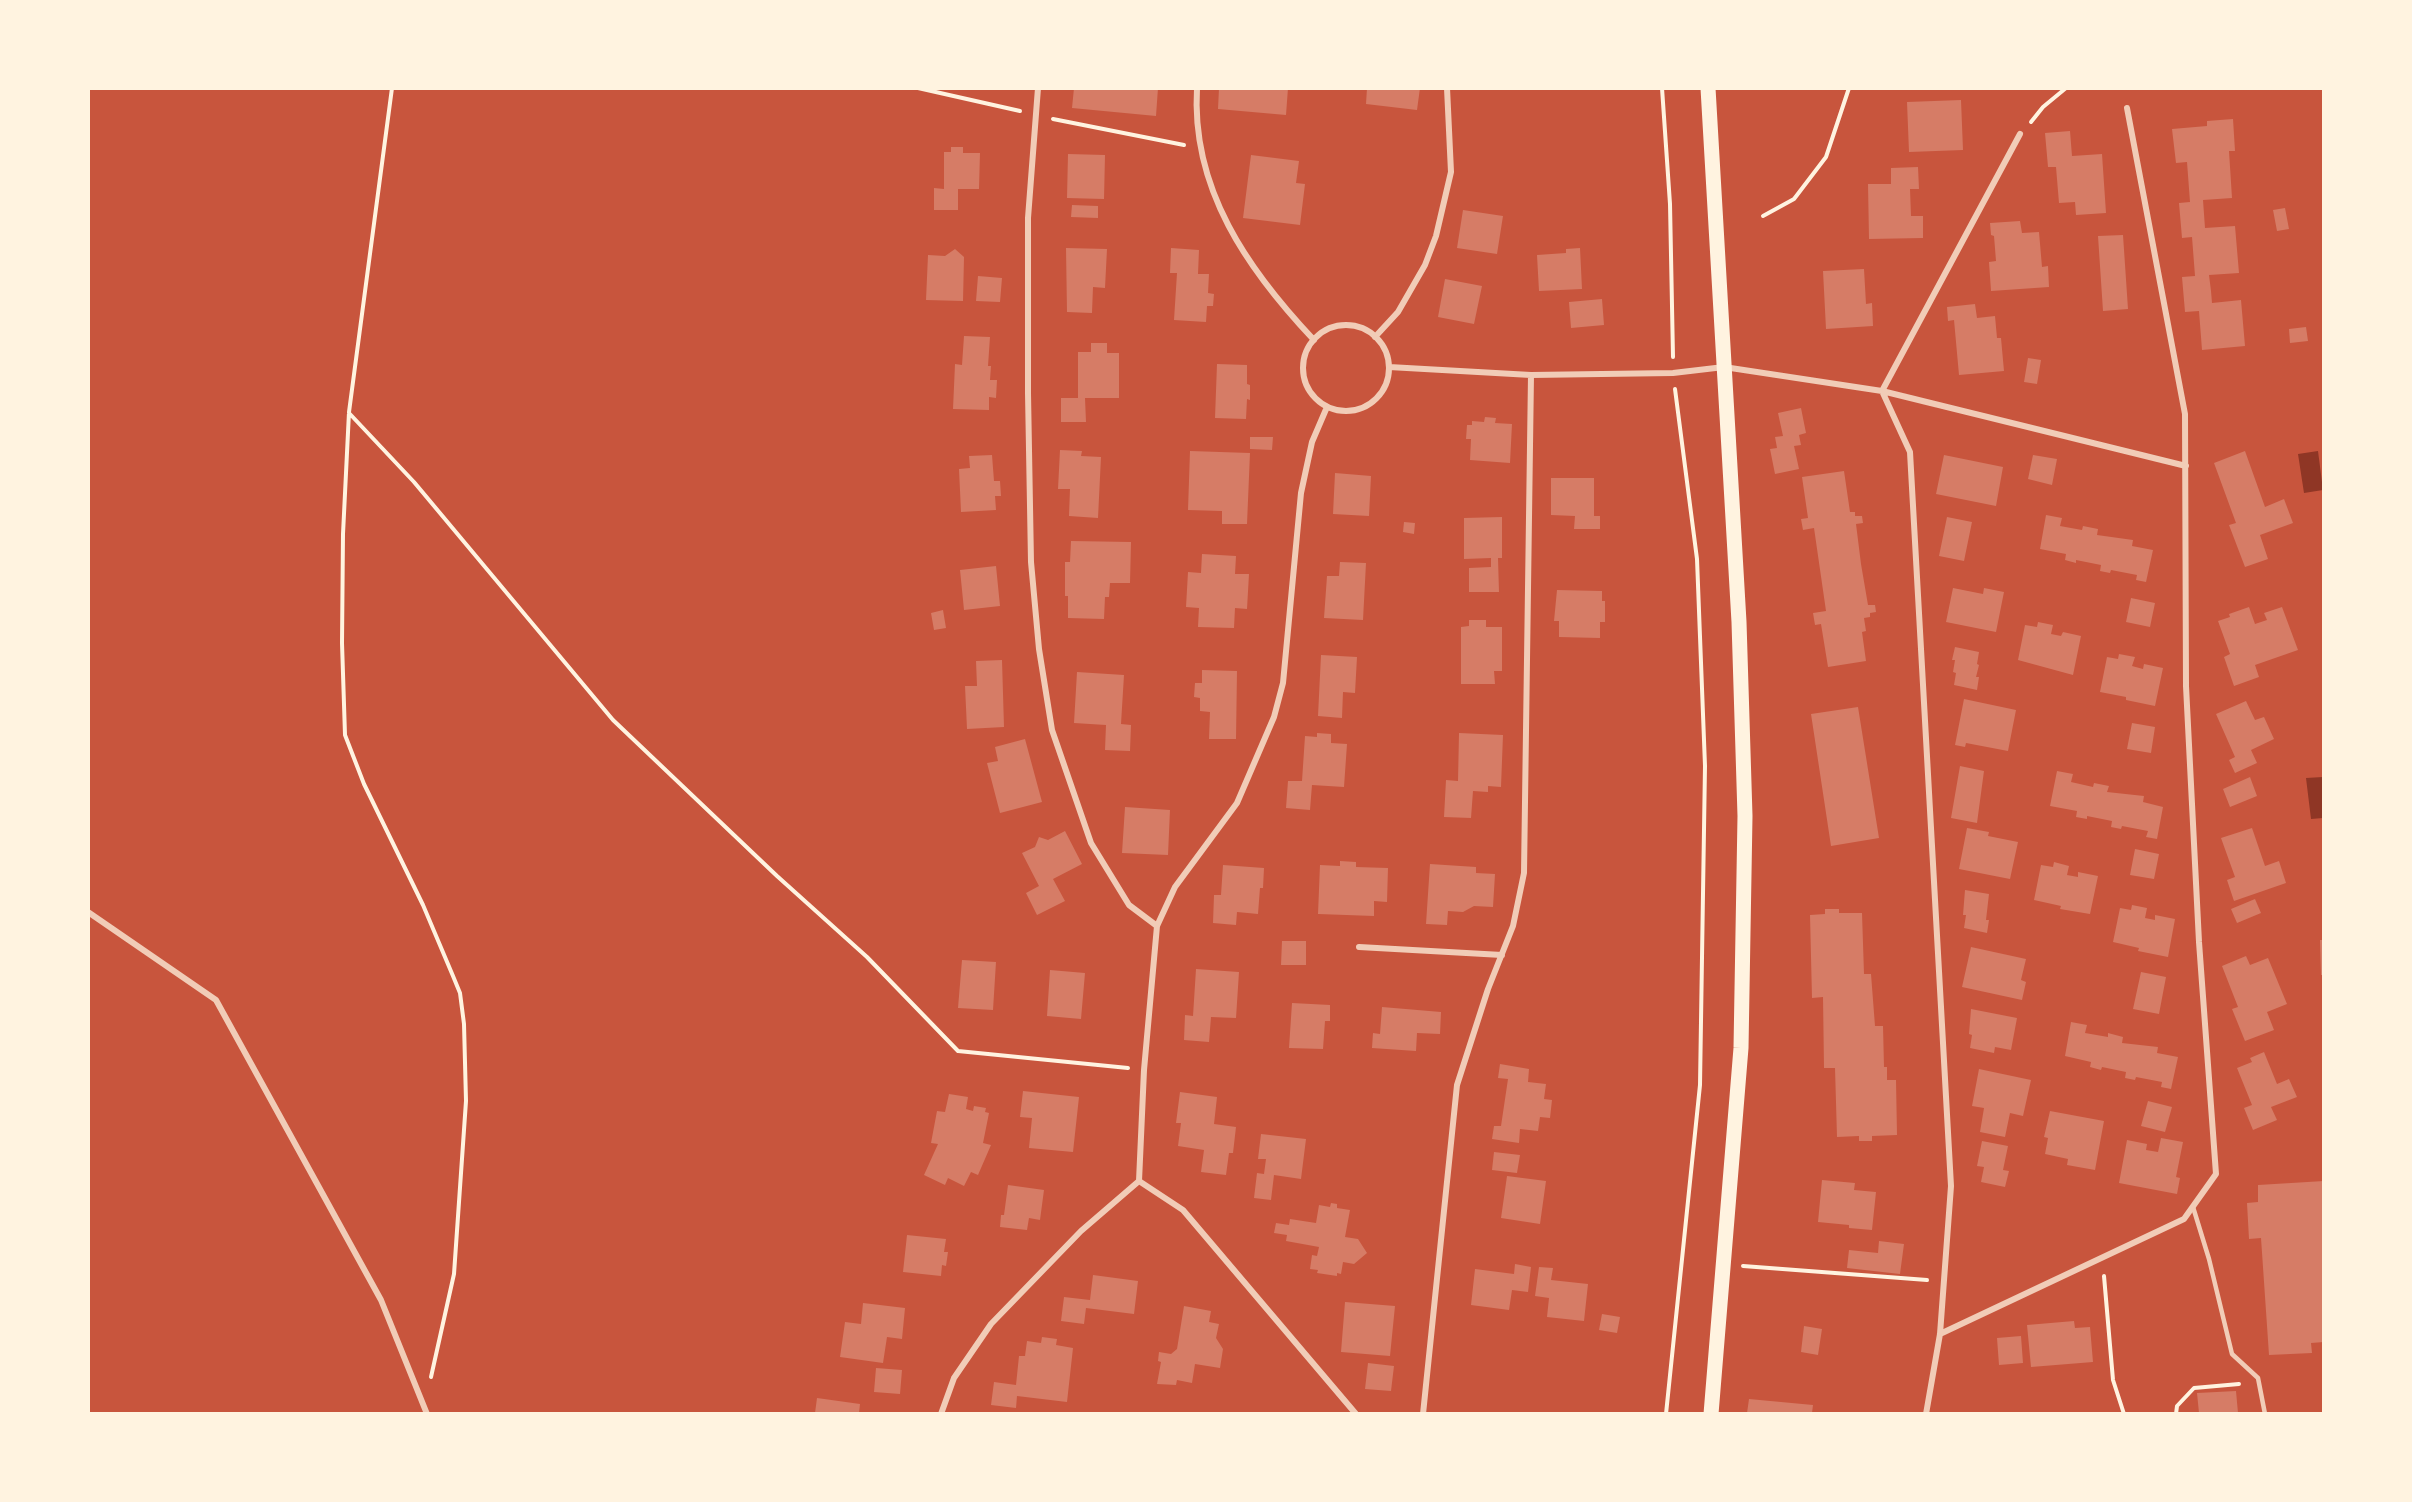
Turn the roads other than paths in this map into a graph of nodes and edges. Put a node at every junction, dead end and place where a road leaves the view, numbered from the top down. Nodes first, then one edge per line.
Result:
1 (1038, 88) edge
2 (1197, 88) edge
3 (1447, 88) edge
4 (1708, 88) edge
5 (2127, 108) dead end
6 (2020, 134) road end
7 (1375, 337) junction
8 (1314, 340) junction
9 (1389, 367) junction
10 (1724, 367) junction
11 (1531, 375) junction
12 (1882, 391) junction
13 (1327, 407) junction
14 (2186, 466) junction
15 (88, 912) edge
16 (1157, 926) junction
17 (1359, 947) dead end
18 (1502, 954) junction
19 (1139, 1181) junction
20 (2193, 1207) junction
21 (1940, 1334) junction
22 (426, 1411) edge
23 (941, 1413) edge
24 (1356, 1413) edge
25 (1423, 1413) edge
26 (1711, 1413) edge
27 (1926, 1413) edge
28 (2265, 1413) edge

1 - 16 street
2 - 8 street
3 - 7 street
4 - 10 main road
5 - 14 street
6 - 12 street
7 - 8 street
7 - 9 street
8 - 13 street
9 - 11 street
9 - 13 street
10 - 11 street
10 - 12 street
10 - 26 main road
11 - 18 street
12 - 14 street
12 - 21 street
13 - 16 street
14 - 20 street
15 - 22 street
16 - 19 street
17 - 18 street
18 - 25 street
19 - 23 street
19 - 24 street
20 - 21 street
20 - 28 lane
21 - 27 street

